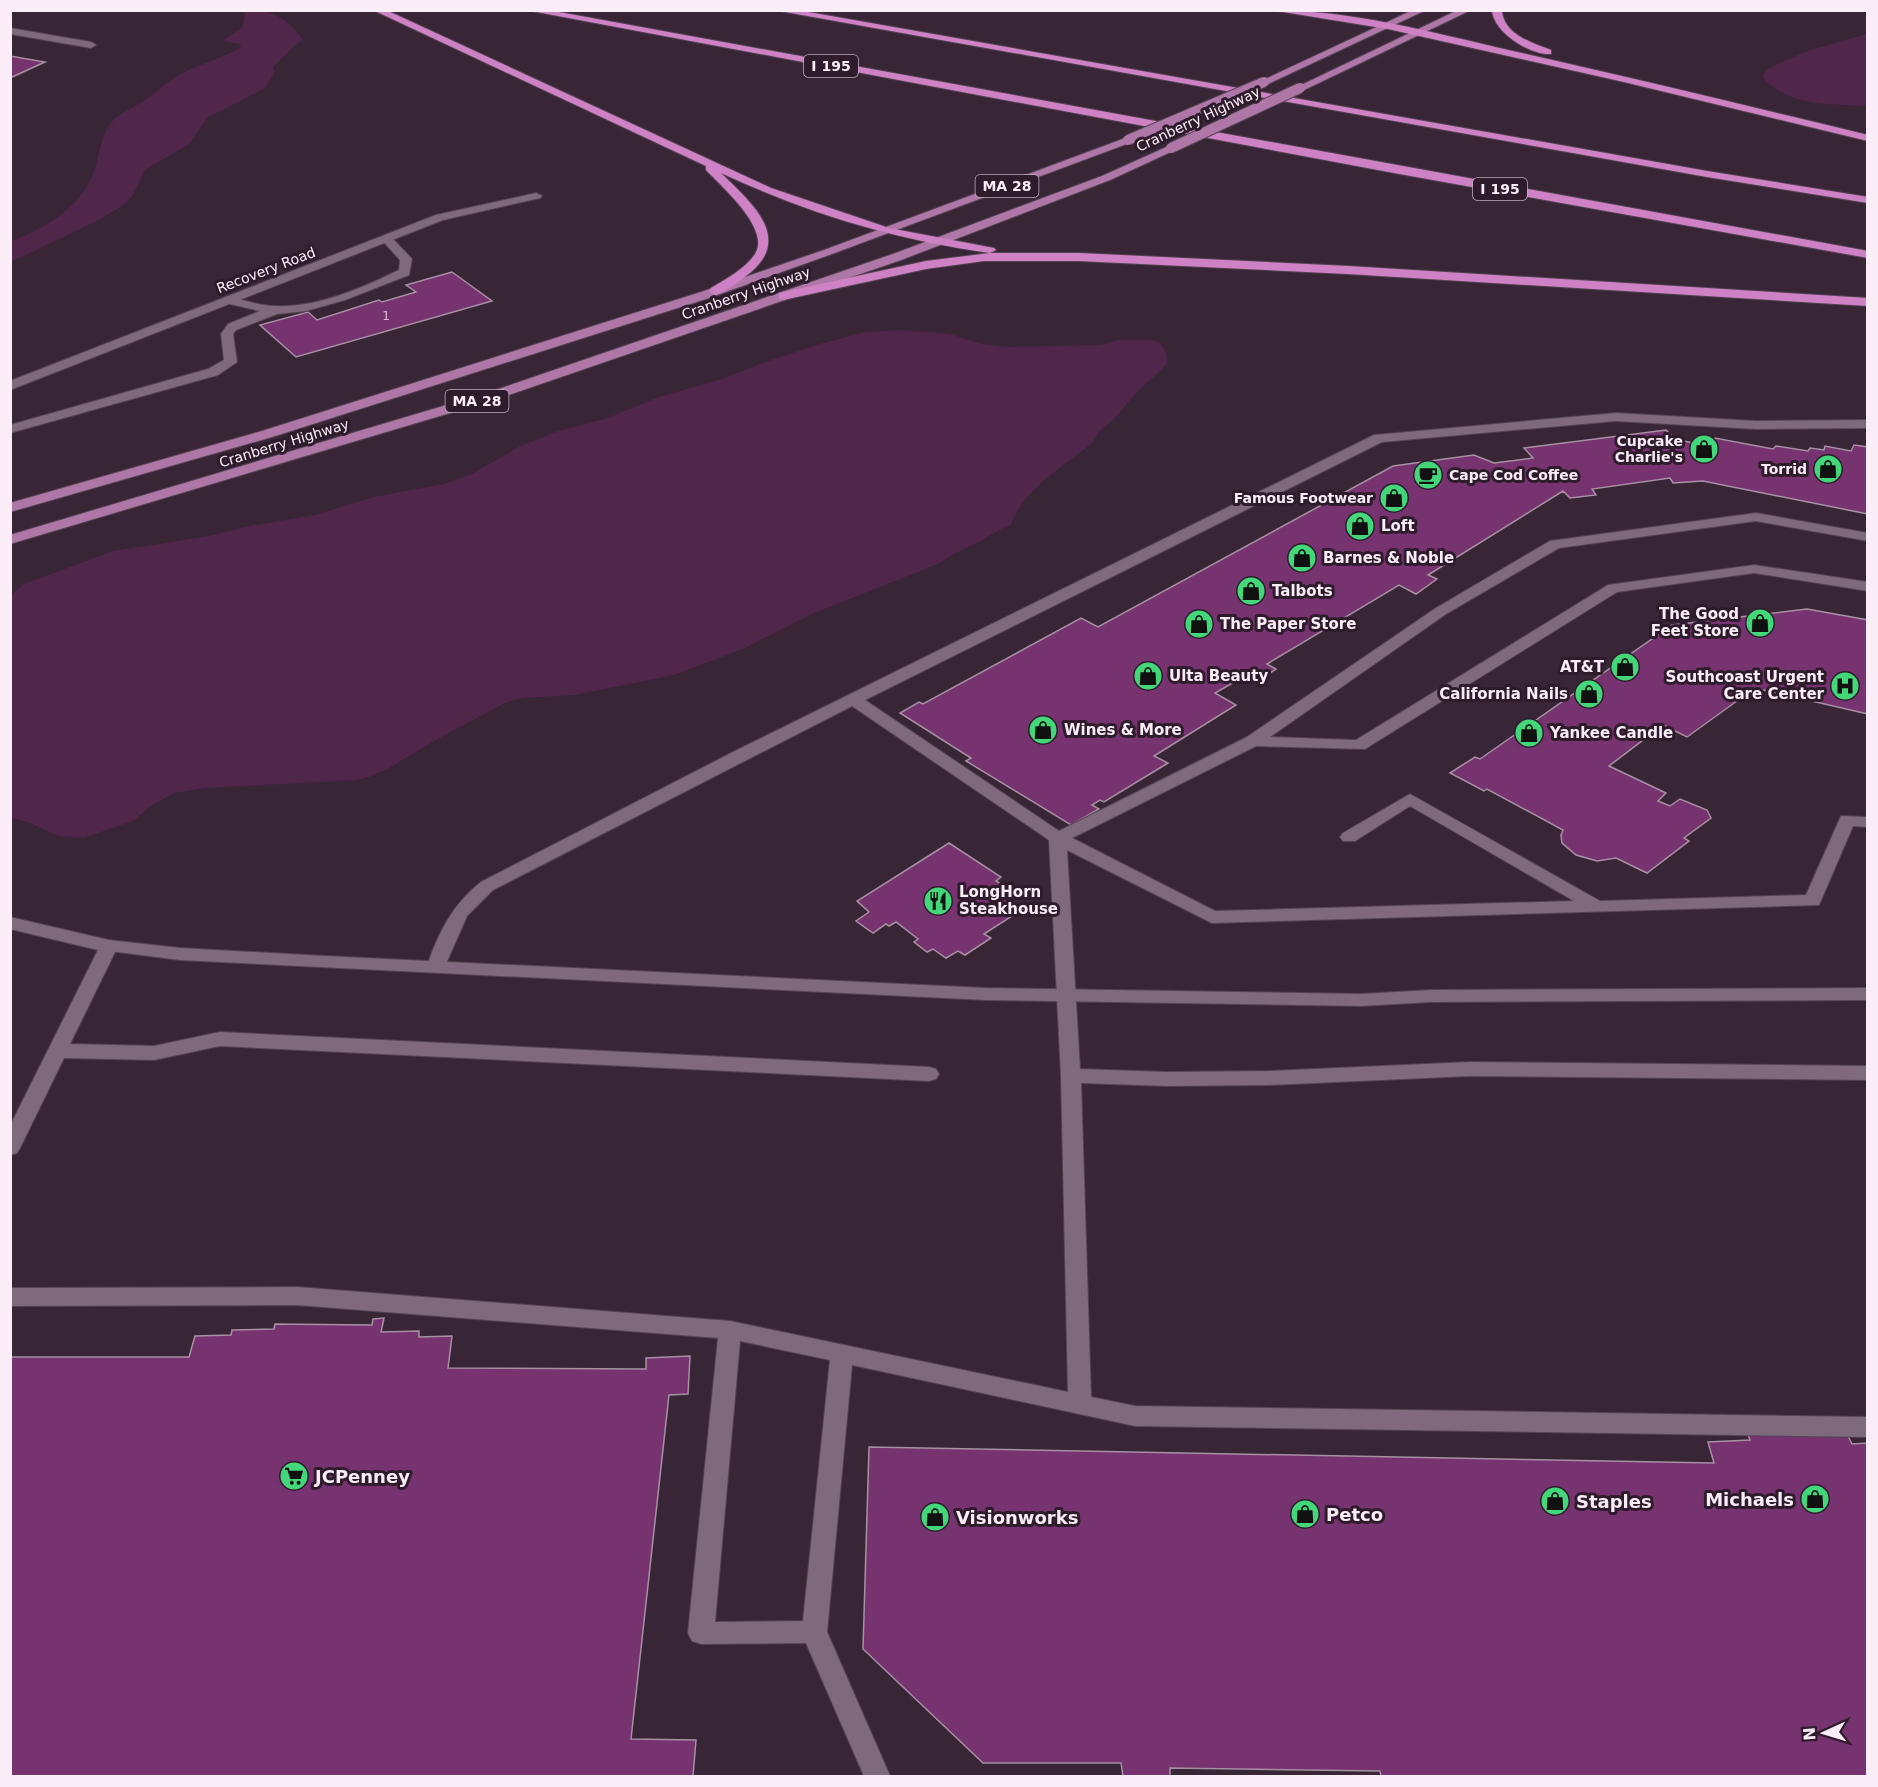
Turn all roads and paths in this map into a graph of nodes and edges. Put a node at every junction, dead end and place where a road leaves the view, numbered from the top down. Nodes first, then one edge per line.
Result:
1 (377, 10) edge
2 (530, 10) edge
3 (778, 10) edge
4 (1275, 10) edge
5 (1422, 10) edge
6 (1467, 10) edge
7 (1497, 10) edge
8 (1388, 26) junction
9 (10, 31) edge
10 (1419, 33) junction
11 (92, 45) dead end
12 (1624, 79) junction
13 (1868, 138) edge
14 (702, 160) junction
15 (536, 196) dead end
16 (1868, 200) edge
17 (885, 231) junction
18 (386, 238) junction
19 (936, 242) junction
20 (1868, 255) edge
21 (1079, 257) junction
22 (715, 291) junction
23 (783, 296) junction
24 (229, 300) junction
25 (1868, 302) edge
26 (275, 310) junction
27 (10, 386) edge
28 (1868, 424) edge
29 (10, 429) edge
30 (10, 508) edge
31 (1868, 537) edge
32 (10, 540) edge
33 (1868, 586) edge
34 (853, 699) junction
35 (1253, 741) junction
36 (1868, 822) edge
37 (1349, 837) dead end
38 (1058, 838) junction
39 (1597, 907) junction
40 (10, 923) edge
41 (109, 946) junction
42 (436, 966) junction
43 (1868, 994) edge
44 (1067, 997) junction
45 (58, 1051) junction
46 (1868, 1073) edge
47 (929, 1074) dead end
48 (1071, 1076) junction
49 (10, 1148) edge
50 (10, 1297) edge
51 (730, 1330) junction
52 (842, 1354) junction
53 (1080, 1405) junction
54 (1868, 1427) edge
55 (814, 1632) junction
56 (877, 1776) edge

1 - 14 highway
2 - 20 highway, I 195
3 - 16 highway
4 - 8 highway
5 - 8 main road, Cranberry Highway / MA 28
6 - 10 main road, Cranberry Highway / MA 28
7 - 12 highway
8 - 10 highway
8 - 17 main road, Cranberry Highway / MA 28, bridge
9 - 11 street
10 - 12 highway
10 - 19 main road, Cranberry Highway / MA 28, bridge
12 - 13 highway
14 - 17 highway
14 - 22 highway
15 - 18 street, Recovery Road
17 - 19 highway
17 - 22 main road, Cranberry Highway / MA 28
18 - 24 street, Recovery Road
18 - 26 street
19 - 21 highway
19 - 23 main road, Cranberry Highway / MA 28
21 - 23 highway
21 - 25 highway
22 - 30 main road, Cranberry Highway / MA 28
23 - 32 main road, Cranberry Highway / MA 28
24 - 26 street
24 - 27 street, Recovery Road
26 - 29 street
28 - 34 street
31 - 35 street
33 - 35 street
34 - 38 street
34 - 42 street
35 - 38 street
36 - 39 street
37 - 39 street
38 - 39 street
38 - 44 street
40 - 41 street
41 - 42 street
41 - 45 street
42 - 44 street
43 - 44 street
44 - 48 street
45 - 47 street
45 - 49 street
46 - 48 street
48 - 53 street
50 - 51 street
51 - 52 street
51 - 55 street
52 - 53 street
52 - 55 street
53 - 54 street
55 - 56 street

